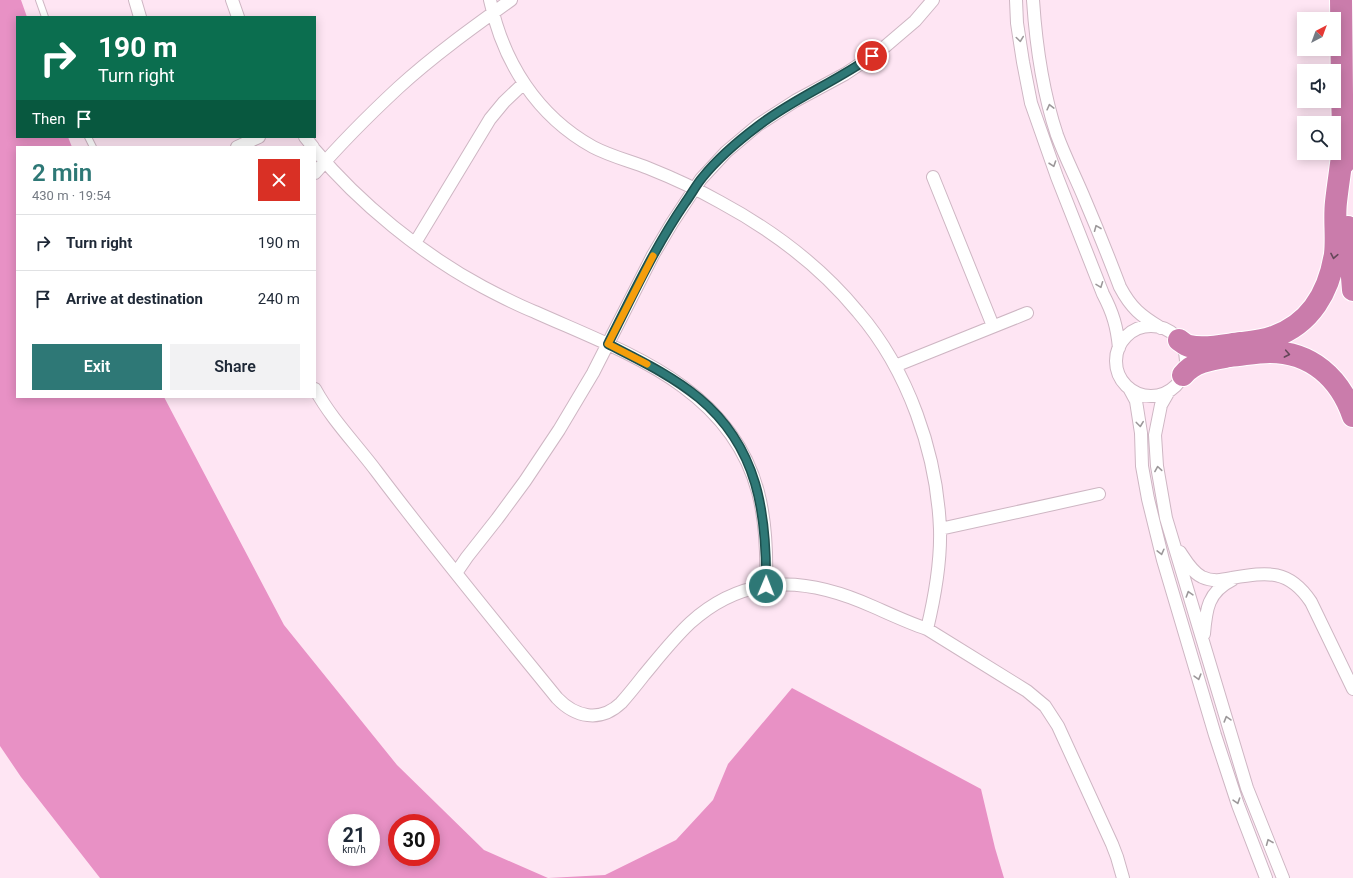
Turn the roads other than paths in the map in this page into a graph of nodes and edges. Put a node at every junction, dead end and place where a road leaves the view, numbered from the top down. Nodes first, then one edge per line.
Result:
1 (39, 0) edge
2 (135, 0) edge
3 (232, 0) edge
4 (490, 0) edge
5 (511, 0) edge
6 (933, 0) edge
7 (1016, 0) edge
8 (1033, 0) edge
9 (1341, 0) edge
10 (493, 13) junction
11 (45, 16) edge
12 (140, 16) edge
13 (238, 16) edge
14 (524, 84) junction
15 (257, 138) edge
16 (306, 138) edge
17 (239, 146) edge
18 (312, 146) edge
19 (1343, 148) junction
20 (316, 151) edge
21 (325, 162) junction
22 (316, 172) edge
23 (933, 177) dead end
24 (695, 189) junction
25 (415, 243) junction
26 (1353, 290) edge
27 (1027, 313) dead end
28 (993, 326) junction
29 (1161, 328) junction
30 (1179, 340) junction
31 (608, 344) junction
32 (1119, 348) junction
33 (895, 366) junction
34 (1183, 375) junction
35 (1129, 388) junction
36 (316, 391) edge
37 (1169, 391) junction
38 (1353, 416) edge
39 (1099, 494) dead end
40 (940, 529) junction
41 (1174, 543) junction
42 (456, 573) junction
43 (1237, 578) junction
44 (766, 586) junction
45 (927, 629) junction
46 (1204, 640) junction
47 (1353, 689) edge
48 (1123, 878) edge
49 (1266, 878) edge
50 (1283, 878) edge

1 - 11 lane
2 - 12 street
3 - 13 street
4 - 10 street
5 - 10 street
6 - 24 street
7 -> 32 street
29 -> 8 street
9 - 19 highway
10 - 14 street
10 - 21 street
14 - 24 street
14 - 25 street
15 - 17 street
16 - 18 street
19 - 26 highway
19 -> 30 highway
20 - 21 street
21 - 22 street
21 - 25 street
23 - 28 street
24 - 31 street
24 - 33 street
25 - 31 street
27 - 28 street
28 - 33 street
29 - 30 street
29 - 32 street
30 - 34 street
31 - 42 street
31 - 44 street
32 - 35 street
33 - 40 street
34 - 37 street
34 -> 38 highway
35 - 37 street
35 -> 49 street
36 - 42 street
41 -> 37 street
39 - 40 street
40 - 45 street
41 - 43 street
46 -> 41 street
42 - 44 street
43 - 46 street
43 - 47 street
44 - 45 street
45 - 48 street
50 -> 46 street

